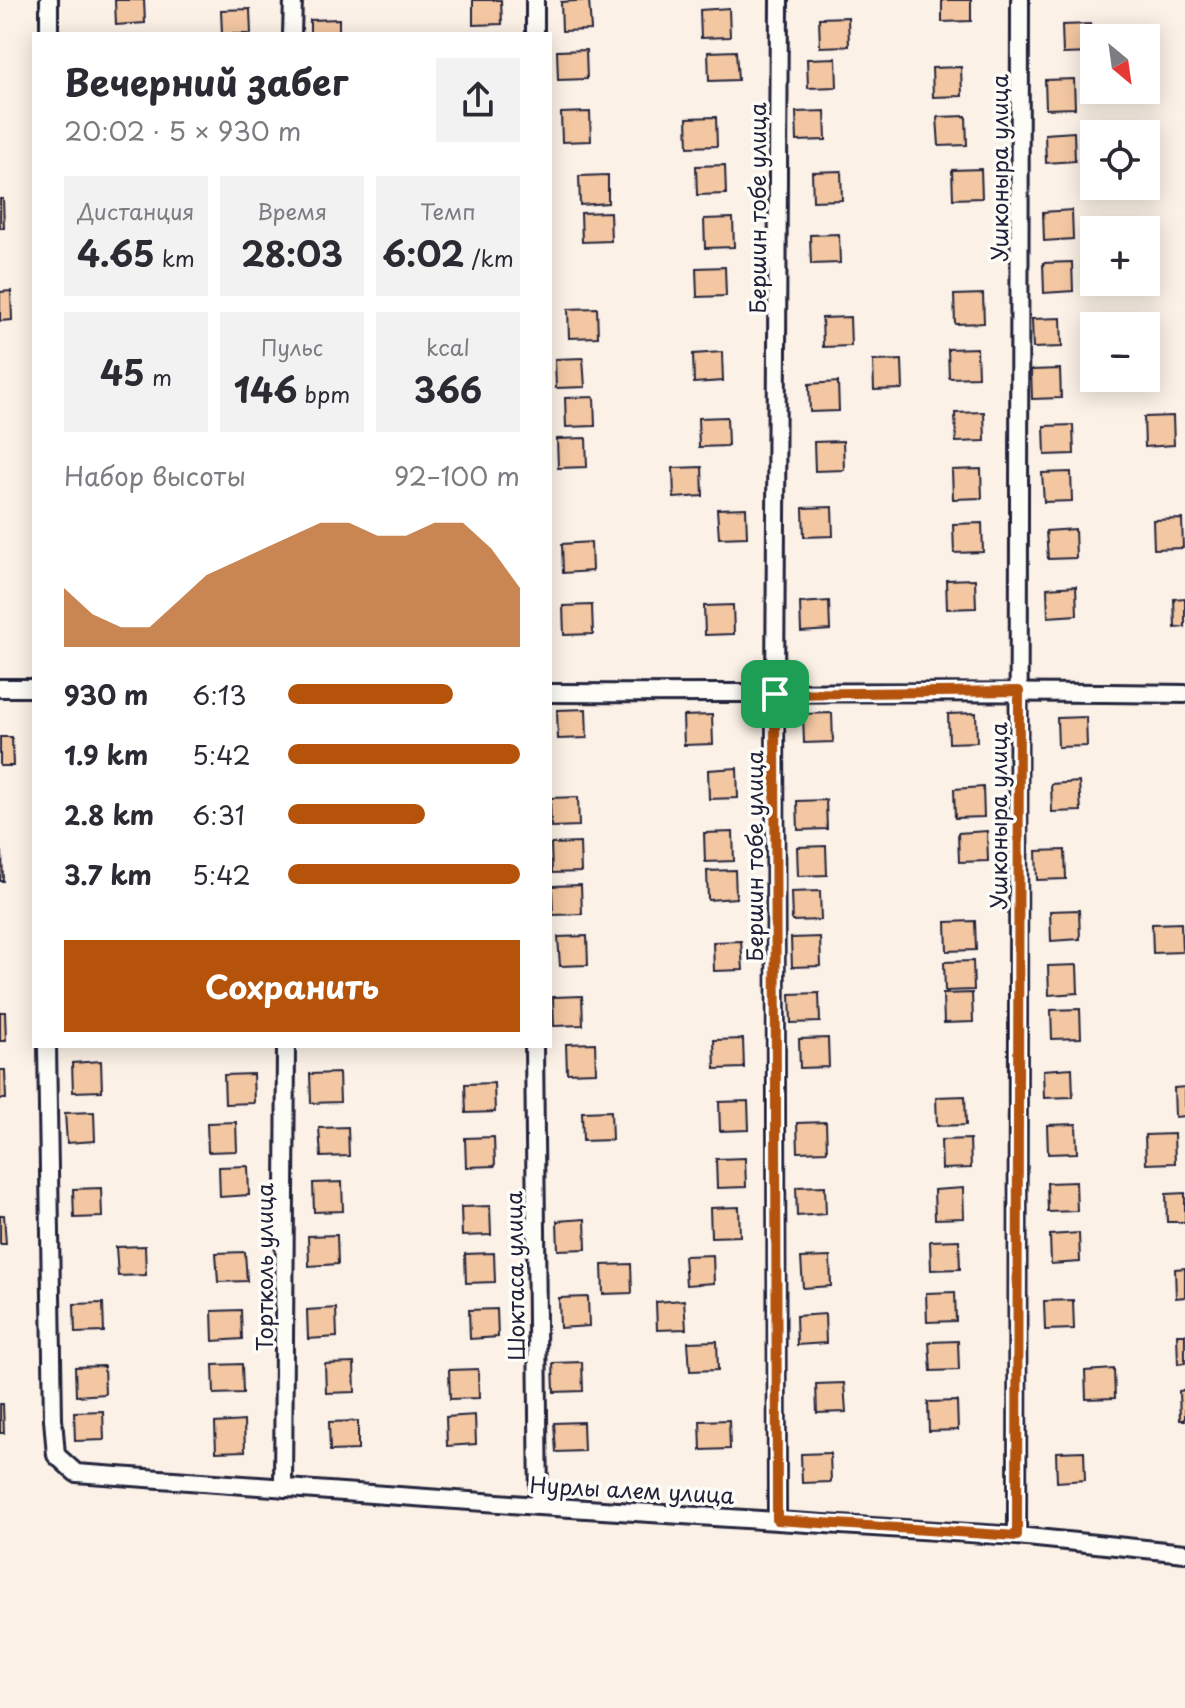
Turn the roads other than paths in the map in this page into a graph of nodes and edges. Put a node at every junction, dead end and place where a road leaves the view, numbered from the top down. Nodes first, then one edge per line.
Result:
1 (49, 0) edge
2 (293, 0) edge
3 (535, 0) edge
4 (779, 0) edge
5 (1020, 0) edge
6 (49, 32) edge
7 (292, 32) edge
8 (535, 32) edge
9 (0, 688) edge
10 (32, 688) edge
11 (1019, 691) junction
12 (552, 693) edge
13 (775, 694) junction
14 (1185, 694) edge
15 (47, 1048) edge
16 (286, 1048) edge
17 (534, 1048) edge
18 (283, 1488) junction
19 (539, 1506) junction
20 (777, 1520) junction
21 (1017, 1536) junction
22 (1185, 1553) edge

1 - 6 street
2 - 7 street
3 - 8 street
4 - 13 street, Бершин тобе улица
5 - 11 street, Ушконыра улица
9 - 10 street
11 - 13 street
11 - 14 street
11 - 21 street, Ушконыра улица
12 - 13 street
13 - 20 street, Бершин тобе улица
15 - 18 street, Нурлы алем улица
16 - 18 street, Тортколь улица
17 - 19 street, Шоктаса улица
18 - 19 street, Нурлы алем улица
19 - 20 street, Нурлы алем улица
20 - 21 street, Нурлы алем улица
21 - 22 street, Нурлы алем улица

